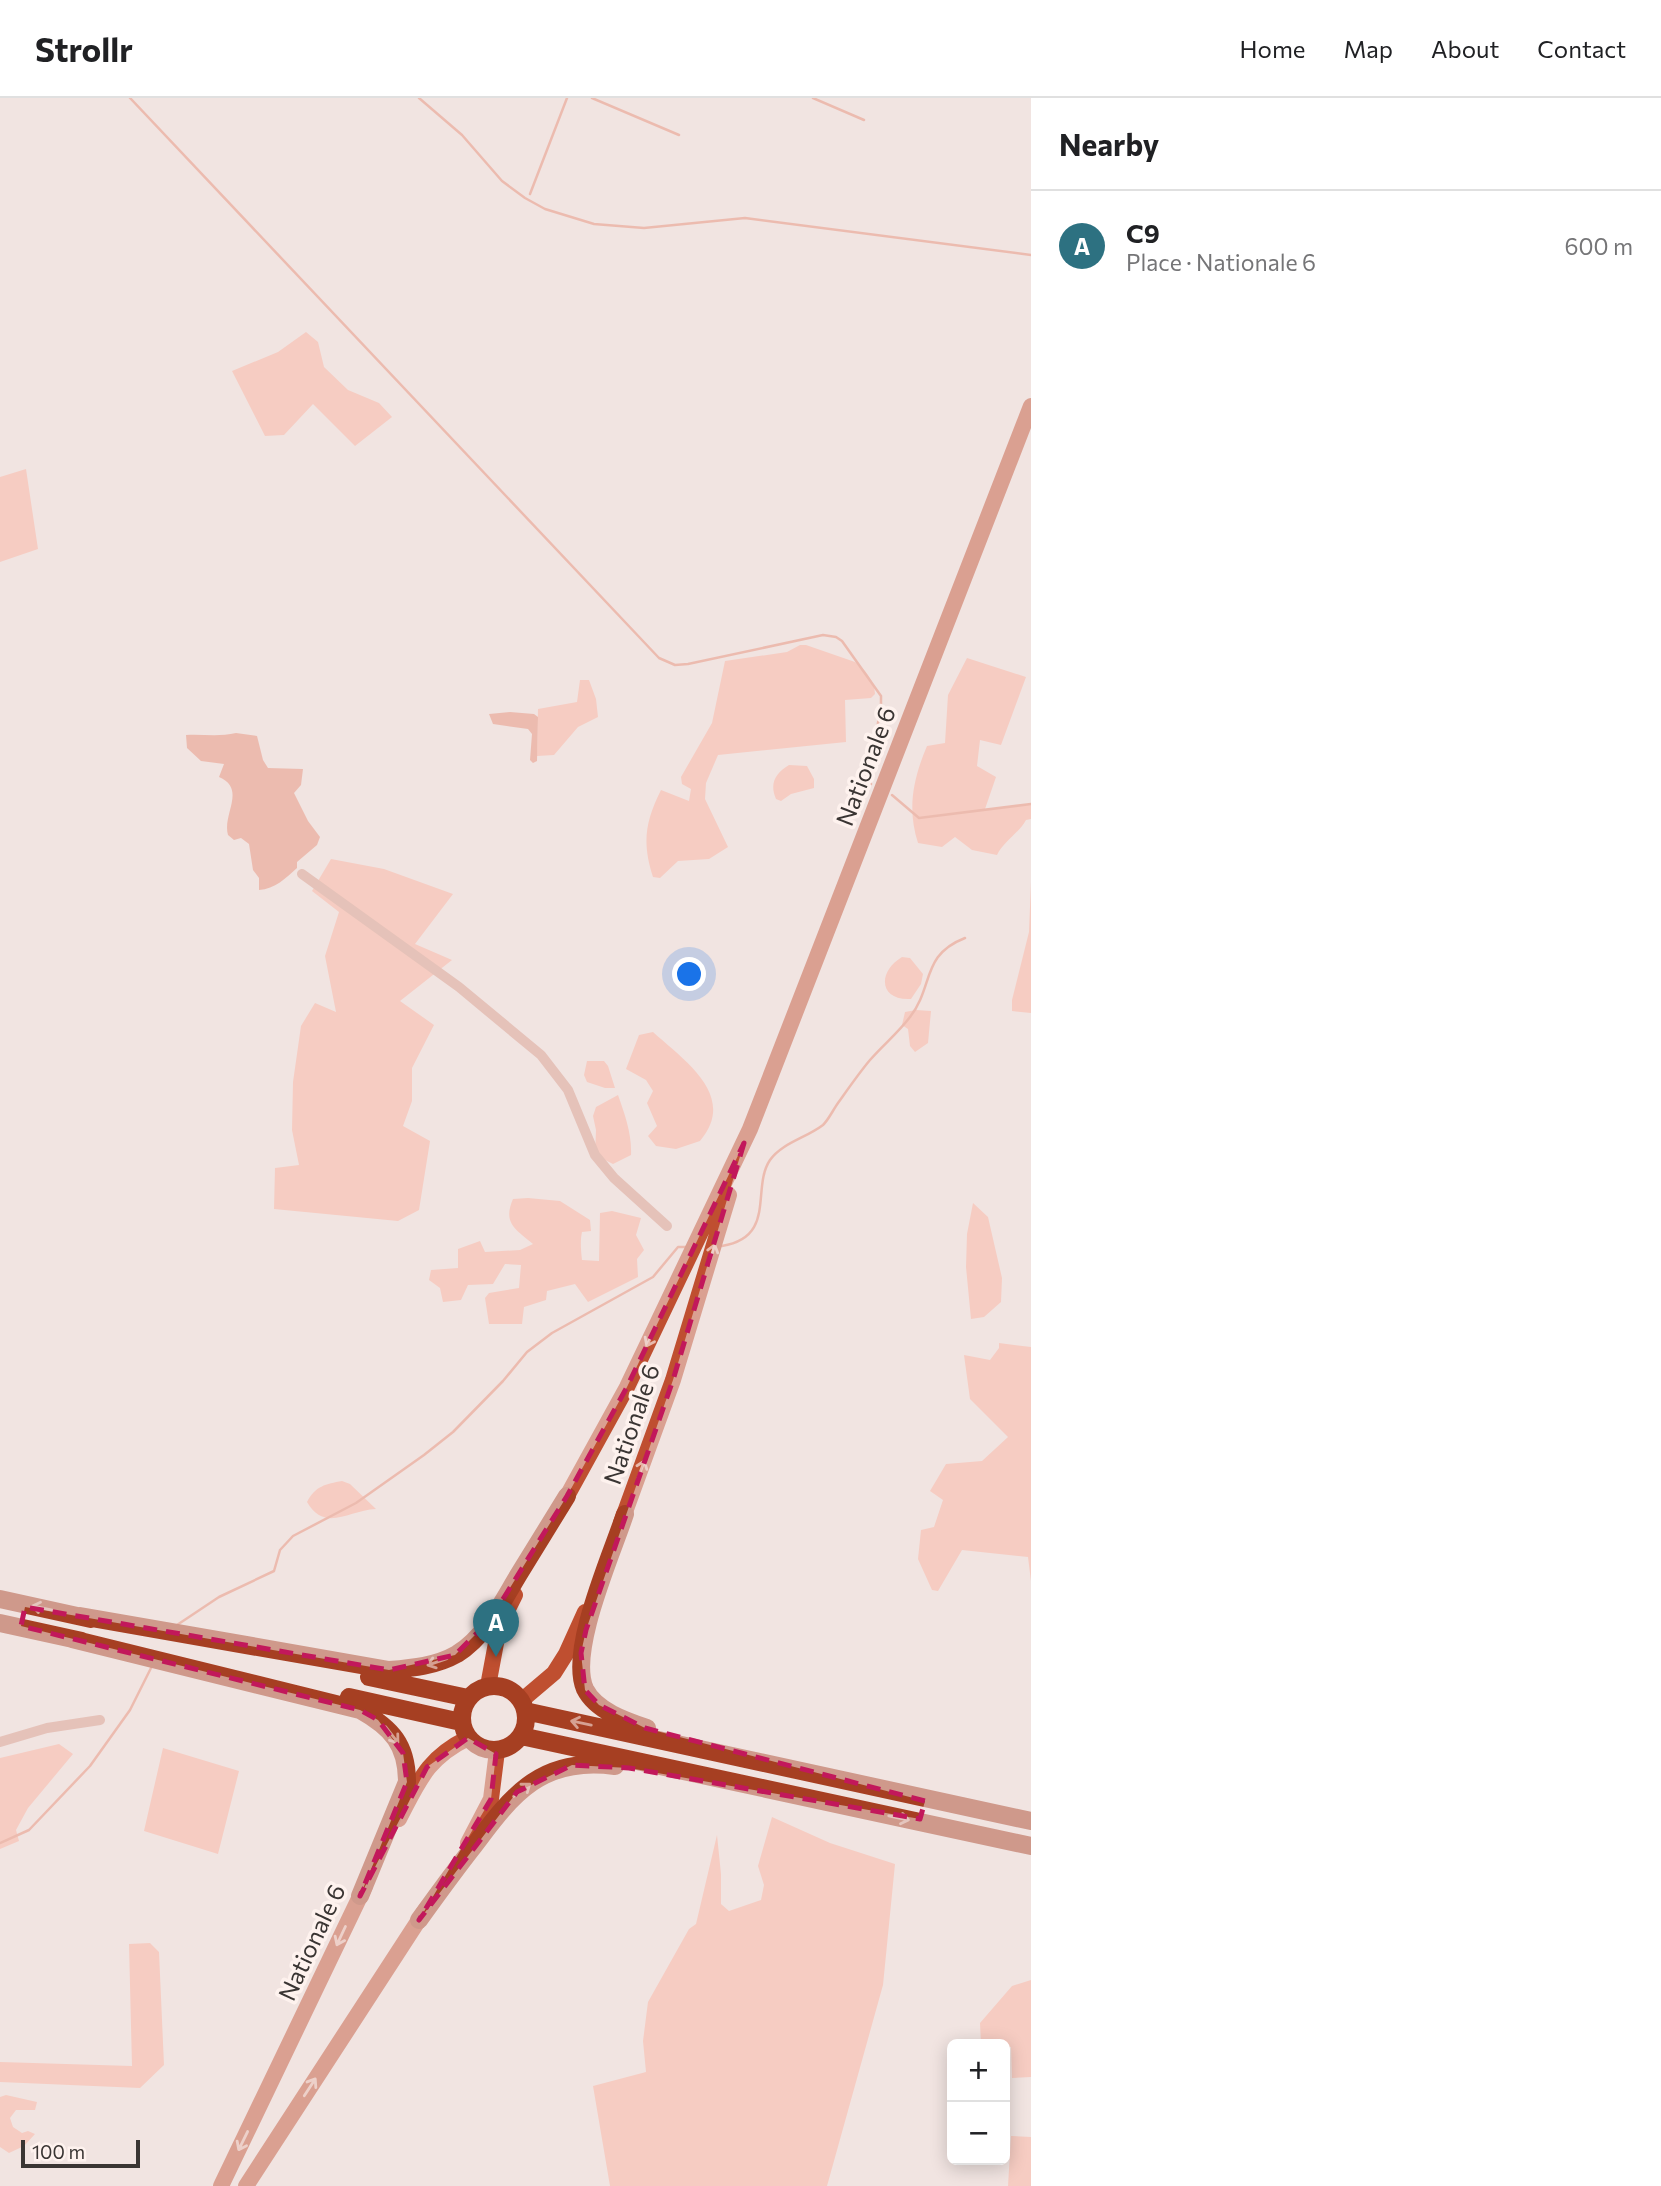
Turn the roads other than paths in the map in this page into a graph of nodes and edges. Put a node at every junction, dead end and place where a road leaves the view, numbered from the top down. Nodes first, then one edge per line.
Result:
1 (1031, 406) edge
2 (302, 874) dead end
3 (744, 1143) junction
4 (667, 1226) dead end
5 (567, 1496) junction
6 (625, 1514) junction
7 (0, 1599) edge
8 (80, 1616) junction
9 (0, 1623) edge
10 (72, 1639) junction
11 (488, 1686) junction
12 (468, 1699) junction
13 (523, 1706) junction
14 (100, 1720) dead end
15 (464, 1730) junction
16 (521, 1736) junction
17 (0, 1742) edge
18 (497, 1751) junction
19 (870, 1787) junction
20 (865, 1811) junction
21 (1031, 1821) edge
22 (1031, 1846) edge
23 (360, 1896) junction
24 (419, 1920) junction
25 (221, 2186) edge
26 (246, 2186) edge

1 - 3 main road, Nationale 6
2 - 4 street
3 -> 5 main road, Nationale 6
6 -> 3 main road, Nationale 6
5 -> 8 highway
5 - 11 main road, Nationale 6
6 - 13 main road, Nationale 6
6 - 19 highway
8 -> 7 highway
8 - 12 highway
9 - 10 highway
10 - 15 highway
10 -> 23 highway
11 - 12 highway
11 - 13 highway
12 - 15 highway
13 - 16 highway
19 -> 13 highway
14 - 17 street
15 - 18 highway
15 - 23 main road, Nationale 6
16 - 18 highway
16 - 20 highway
18 - 24 main road
19 - 21 highway
20 -> 22 highway
24 -> 20 highway
23 -> 25 main road, Nationale 6
26 -> 24 main road

